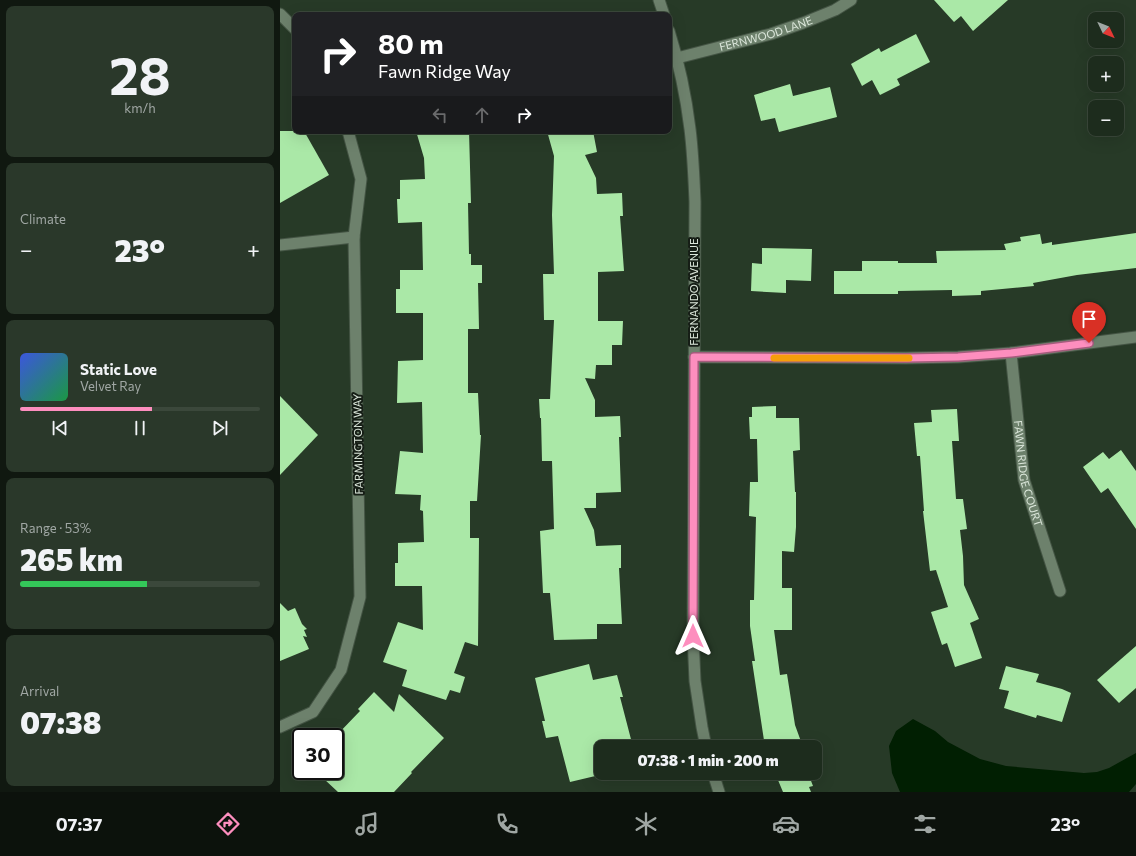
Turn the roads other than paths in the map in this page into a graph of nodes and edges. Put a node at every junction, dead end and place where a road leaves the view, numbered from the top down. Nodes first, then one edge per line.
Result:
1 (659, 0) edge
2 (851, 0) edge
3 (663, 12) edge
4 (280, 14) edge
5 (292, 26) edge
6 (672, 41) edge
7 (677, 58) junction
8 (349, 134) edge
9 (354, 237) junction
10 (280, 245) edge
11 (1136, 337) edge
12 (1011, 353) junction
13 (694, 357) junction
14 (1060, 590) dead end
15 (280, 727) edge
16 (705, 740) edge
17 (715, 780) edge
18 (719, 792) edge

1 - 3 street
2 - 7 street, FERNWOOD LANE
4 - 5 street
6 - 7 street, FERNANDO AVENUE
7 - 13 street, FERNANDO AVENUE
8 - 9 street, FARMINGTON WAY
9 - 10 street
9 - 15 street, FARMINGTON WAY
11 - 12 street
12 - 13 street
12 - 14 street, FAWN RIDGE COURT
13 - 16 street, FERNANDO AVENUE
17 - 18 street

